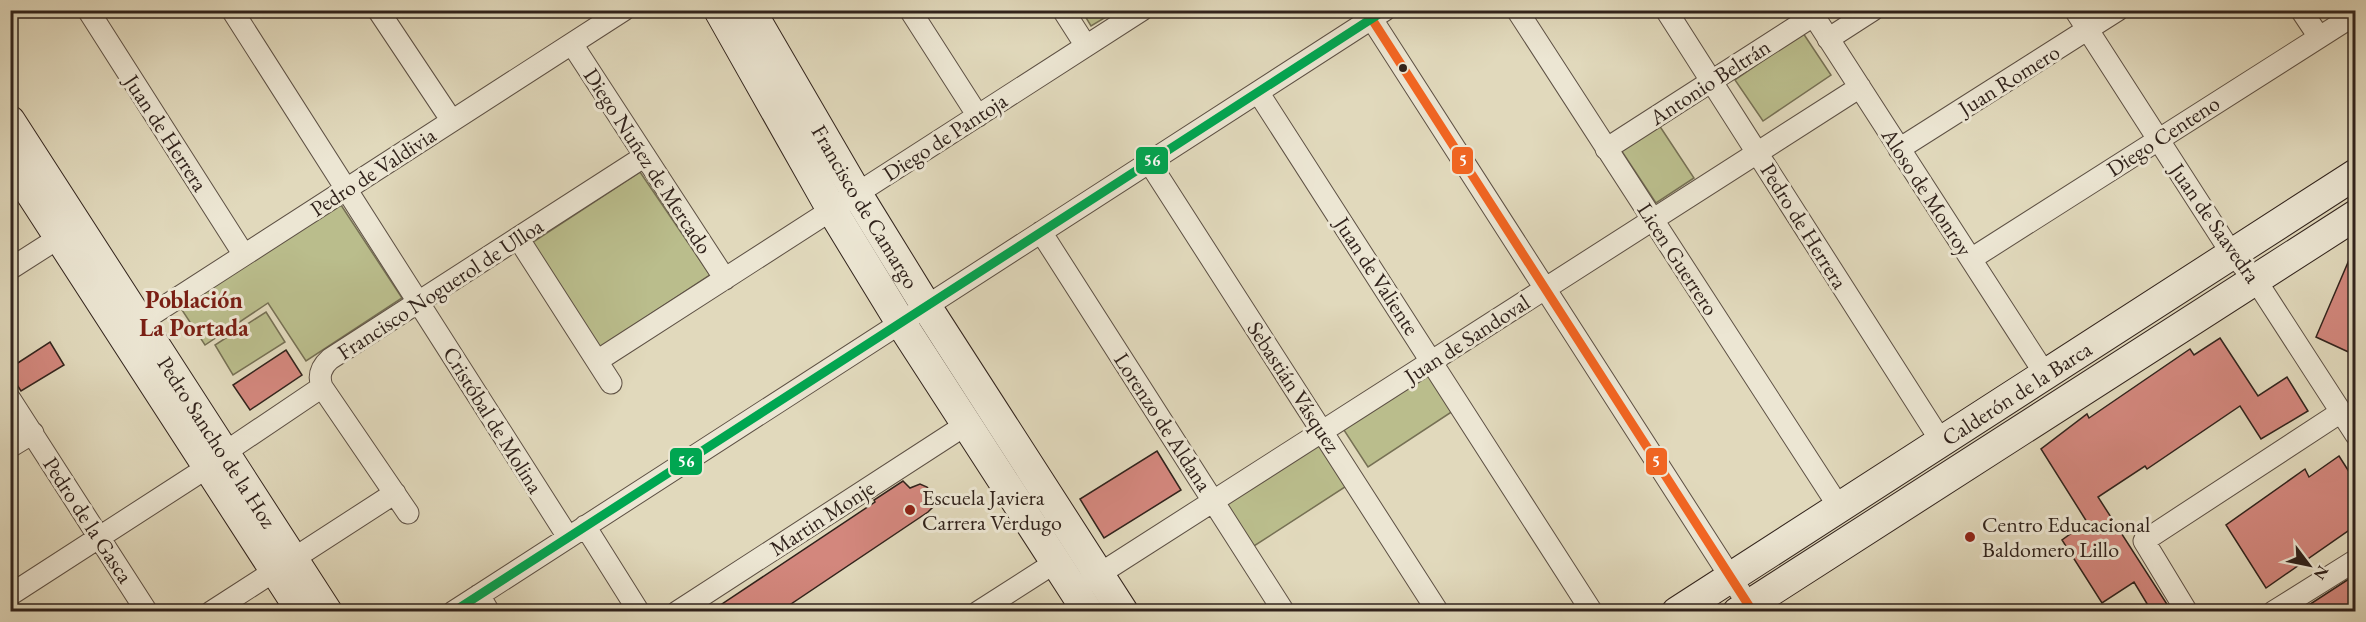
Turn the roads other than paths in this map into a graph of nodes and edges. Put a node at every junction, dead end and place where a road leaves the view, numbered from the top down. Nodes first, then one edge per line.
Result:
1 (88, 10) edge
2 (378, 10) edge
3 (624, 10) edge
4 (719, 10) edge
5 (750, 10) edge
6 (910, 10) edge
7 (1063, 10) edge
8 (1142, 10) edge
9 (1517, 10) edge
10 (1666, 10) edge
11 (1873, 10) edge
12 (2075, 10) edge
13 (2118, 10) edge
14 (2301, 10) edge
15 (235, 12) edge
16 (1374, 13) edge
17 (1811, 13) edge
18 (2355, 14) edge
19 (2087, 30) junction
20 (2319, 37) junction
21 (1828, 39) junction
22 (572, 44) junction
23 (1086, 46) junction
24 (1711, 81) junction
25 (1860, 87) junction
26 (1258, 92) junction
27 (978, 116) junction
28 (452, 121) junction
29 (10, 122) edge
30 (2158, 140) junction
31 (1606, 149) junction
32 (1899, 149) junction
33 (1757, 153) junction
34 (645, 156) junction
35 (10, 160) edge
36 (1149, 162) junction
37 (2355, 174) edge
38 (346, 190) junction
39 (844, 202) junction
40 (2355, 215) edge
41 (1652, 220) junction
42 (1041, 232) junction
43 (60, 237) junction
44 (518, 238) junction
45 (2232, 254) junction
46 (244, 255) junction
47 (1971, 259) junction
48 (10, 269) edge
49 (725, 279) junction
50 (2255, 279) junction
51 (1545, 289) junction
52 (418, 302) junction
53 (926, 306) junction
54 (901, 323) junction
55 (131, 328) junction
56 (597, 361) junction
57 (1432, 362) junction
58 (2045, 374) junction
59 (611, 383) dead end
60 (322, 387) junction
61 (10, 399) edge
62 (2341, 412) junction
63 (967, 424) junction
64 (1322, 432) junction
65 (33, 433) junction
66 (2355, 435) edge
67 (1941, 441) junction
68 (10, 447) edge
69 (216, 460) junction
70 (394, 494) junction
71 (1214, 501) junction
72 (1839, 507) junction
73 (408, 513) dead end
74 (577, 532) junction
75 (99, 538) junction
76 (2355, 560) edge
77 (1056, 562) junction
78 (284, 564) junction
79 (1099, 574) junction
80 (1730, 577) junction
81 (10, 595) edge
82 (1081, 601) edge
83 (484, 603) edge
84 (1747, 609) edge
85 (147, 612) edge
86 (211, 612) edge
87 (302, 612) edge
88 (327, 612) edge
89 (453, 612) edge
90 (639, 612) edge
91 (677, 612) edge
92 (978, 612) edge
93 (1123, 612) edge
94 (1284, 612) edge
95 (1438, 612) edge
96 (1592, 612) edge
97 (1677, 612) edge
98 (2187, 612) edge
99 (2273, 612) edge

1 - 46 street, Juan de Herrera
2 - 28 street
3 - 22 street, Pedro de Valdivia
4 - 39 street, Francisco de Camargo
5 - 39 street, Francisco de Camargo
6 - 27 street
7 - 23 street
8 - 23 street, Diego de Pantoja
9 - 31 street, Licen Guerrero
10 - 24 street, Pedro de Herrera
11 - 21 street
12 - 19 street, Juan de Saavedra
13 - 19 street, Juan Romero
14 - 20 street
15 - 38 street, Cristóbal de Molina
16 - 26 street
16 - 51 street
17 - 21 street, Aloso de Monroy
17 - 24 street, Antonio Beltrán
18 - 20 street, Diego Centeno
19 - 30 street, Juan de Saavedra
19 - 32 street, Juan Romero
20 - 30 street, Diego Centeno
21 - 25 street, Aloso de Monroy
22 - 28 street, Pedro de Valdivia
22 - 34 street, Diego Nuñez de Mercado
23 - 27 street, Diego de Pantoja
24 - 31 street, Antonio Beltrán
24 - 33 street, Pedro de Herrera
25 - 32 street, Aloso de Monroy
25 - 33 street, Juan de Sandoval
26 - 36 street
26 - 57 street, Juan de Valiente
27 - 39 street, Diego de Pantoja
28 - 38 street, Pedro de Valdivia
29 - 55 street, Pedro Sancho de la Hoz
30 - 45 street, Juan de Saavedra
30 - 47 street, Diego Centeno
31 - 41 street, Licen Guerrero
32 - 47 street, Aloso de Monroy
33 - 41 street, Juan de Sandoval
33 - 67 street, Pedro de Herrera
34 - 44 street, Francisco Noguerol de Ulloa
34 - 49 street, Diego Nuñez de Mercado
35 - 43 street, Pedro Sancho de la Hoz
36 - 42 street
36 - 64 street, Sebastián Vásquez
37 - 45 street, Calderón de la Barca
38 - 46 street, Pedro de Valdivia
38 - 52 street, Cristóbal de Molina
39 - 49 street, Diego de Pantoja
39 - 53 street, Francisco de Camargo
39 - 54 street, Francisco de Camargo
40 - 50 street, Calderón de la Barca
41 - 51 street, Juan de Sandoval
41 - 72 street, Licen Guerrero
42 - 53 street
42 - 71 street, Lorenzo de Aldana
43 - 48 street
43 - 55 street, Pedro Sancho de la Hoz
44 - 52 street, Francisco Noguerol de Ulloa
44 - 56 street
45 - 50 street, Juan de Saavedra
45 - 58 street, Calderón de la Barca
46 - 55 street, Pedro de Valdivia
47 - 58 street, Aloso de Monroy
49 - 56 street, Diego de Pantoja
50 - 62 street, Juan de Saavedra
50 - 84 street, Calderón de la Barca
51 - 57 street, Juan de Sandoval
51 - 80 street
52 - 60 street, Francisco Noguerol de Ulloa
52 - 74 street, Cristóbal de Molina
53 - 54 street
53 - 79 street, Francisco de Camargo
54 - 63 street, Francisco de Camargo
54 - 74 street
55 - 69 street, Pedro Sancho de la Hoz
56 - 59 street
57 - 64 street, Juan de Sandoval
57 - 96 street, Juan de Valiente
58 - 67 street, Calderón de la Barca
60 - 69 street, Francisco Noguerol de Ulloa
60 - 70 street
61 - 65 street, Pedro de la Gasca
62 - 66 street, Juan de Saavedra
62 - 98 street
63 - 77 street, Francisco de Camargo
63 - 91 street, Martin Monje
64 - 71 street, Juan de Sandoval
64 - 95 street, Sebastián Vásquez
65 - 68 street
65 - 75 street, Pedro de la Gasca
67 - 72 street, Calderón de la Barca
69 - 75 street, Francisco Noguerol de Ulloa
69 - 78 street, Pedro Sancho de la Hoz
70 - 73 street
70 - 78 street
71 - 79 street, Juan de Sandoval
71 - 94 street, Lorenzo de Aldana
72 - 80 street, Calderón de la Barca
74 - 83 street
74 - 90 street, Cristóbal de Molina
75 - 81 street, Francisco Noguerol de Ulloa
75 - 85 street, Pedro de la Gasca
76 - 99 street
77 - 82 street, Francisco de Camargo
77 - 92 street
78 - 86 street
78 - 87 street, Pedro Sancho de la Hoz
78 - 88 street, Pedro Sancho de la Hoz
79 - 82 street, Juan de Sandoval
79 - 93 street, Francisco de Camargo
80 - 84 street
80 - 97 street, Calderón de la Barca
83 - 89 street

